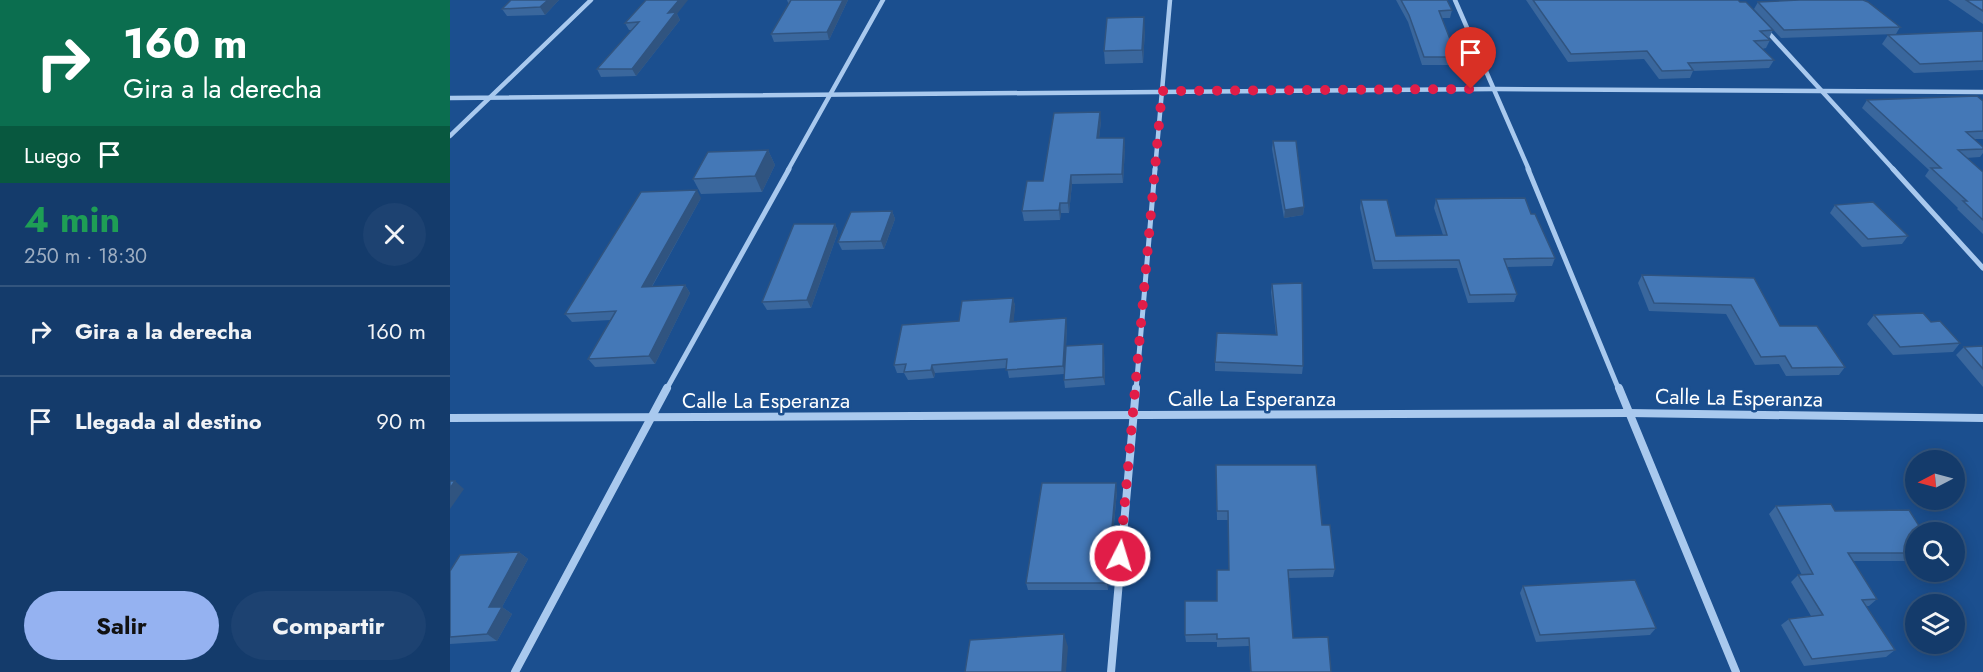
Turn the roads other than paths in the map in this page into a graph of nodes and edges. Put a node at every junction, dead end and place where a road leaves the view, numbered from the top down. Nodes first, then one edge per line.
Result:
1 (591, 0) edge
2 (883, 0) edge
3 (1170, 0) edge
4 (1455, 0) edge
5 (1762, 25) edge
6 (1495, 89) junction
7 (1162, 91) junction
8 (1821, 92) junction
9 (1983, 92) edge
10 (830, 96) junction
11 (490, 97) junction
12 (450, 98) edge
13 (450, 136) edge
14 (1983, 268) edge
15 (1629, 414) junction
16 (1132, 417) junction
17 (450, 418) edge
18 (650, 418) junction
19 (1983, 418) edge
20 (515, 672) edge
21 (1111, 672) edge
22 (1737, 672) edge

1 - 11 street
2 - 10 street
3 - 7 street
4 - 6 street
5 - 8 street
6 - 7 street
6 - 8 street
6 - 15 street
7 - 10 street
7 - 16 street
8 - 9 street
8 - 14 street
10 - 11 street
10 - 18 street
11 - 12 street
11 - 13 street
15 - 16 street, Calle La Esperanza
15 - 19 street, Calle La Esperanza
15 - 22 street
16 - 18 street, Calle La Esperanza
16 - 21 street
17 - 18 street, Calle La Esperanza
18 - 20 street

